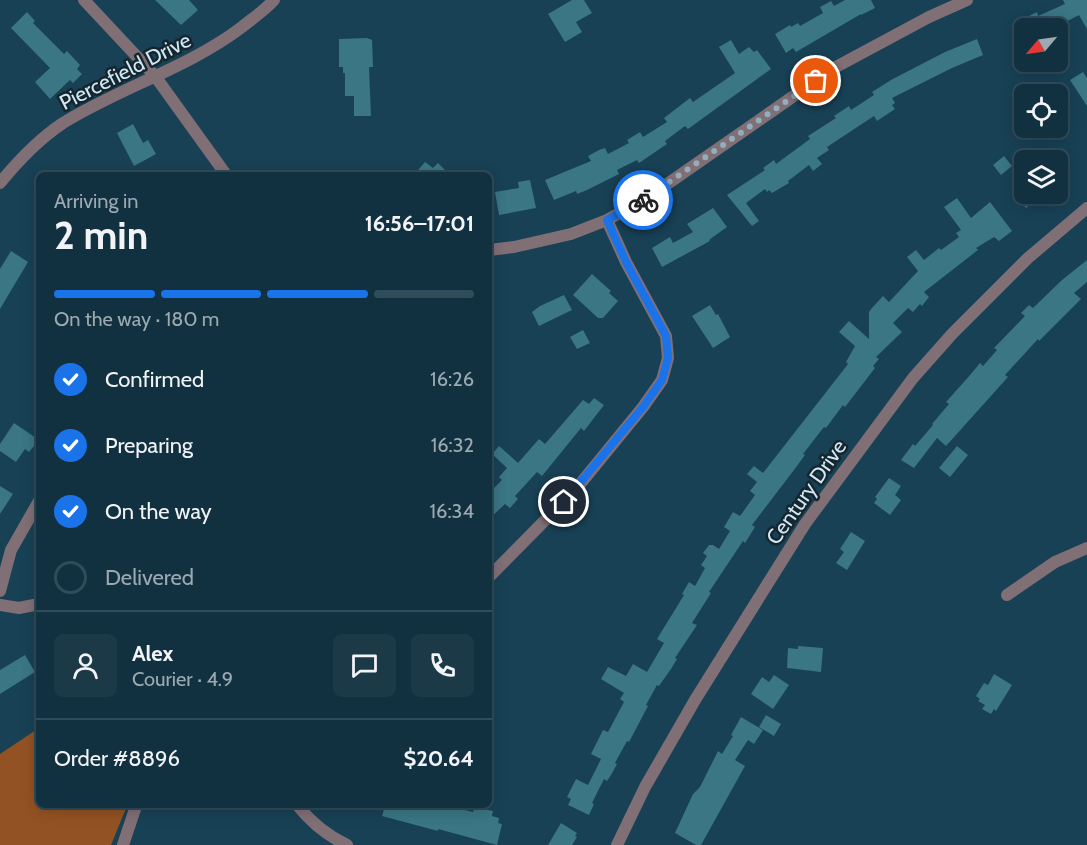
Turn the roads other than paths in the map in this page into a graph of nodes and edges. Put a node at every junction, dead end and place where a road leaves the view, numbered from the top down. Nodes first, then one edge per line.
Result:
1 (84, 0) edge
2 (274, 0) edge
3 (967, 0) edge
4 (155, 76) junction
5 (224, 172) edge
6 (0, 183) edge
7 (1087, 208) edge
8 (607, 220) junction
9 (492, 250) edge
10 (36, 506) edge
11 (1087, 548) edge
12 (492, 574) edge
13 (0, 591) edge
14 (1007, 594) dead end
15 (0, 605) edge
16 (36, 605) edge
17 (135, 808) edge
18 (300, 808) edge
19 (123, 845) edge
20 (347, 845) edge
21 (617, 845) edge

1 - 4 street
2 - 4 street, Piercefield Drive
3 - 8 street
4 - 5 street
4 - 6 street, Piercefield Drive
7 - 21 street, Century Drive
8 - 9 street
8 - 12 street
10 - 13 street
11 - 14 street
15 - 16 street
17 - 19 street
18 - 20 street

